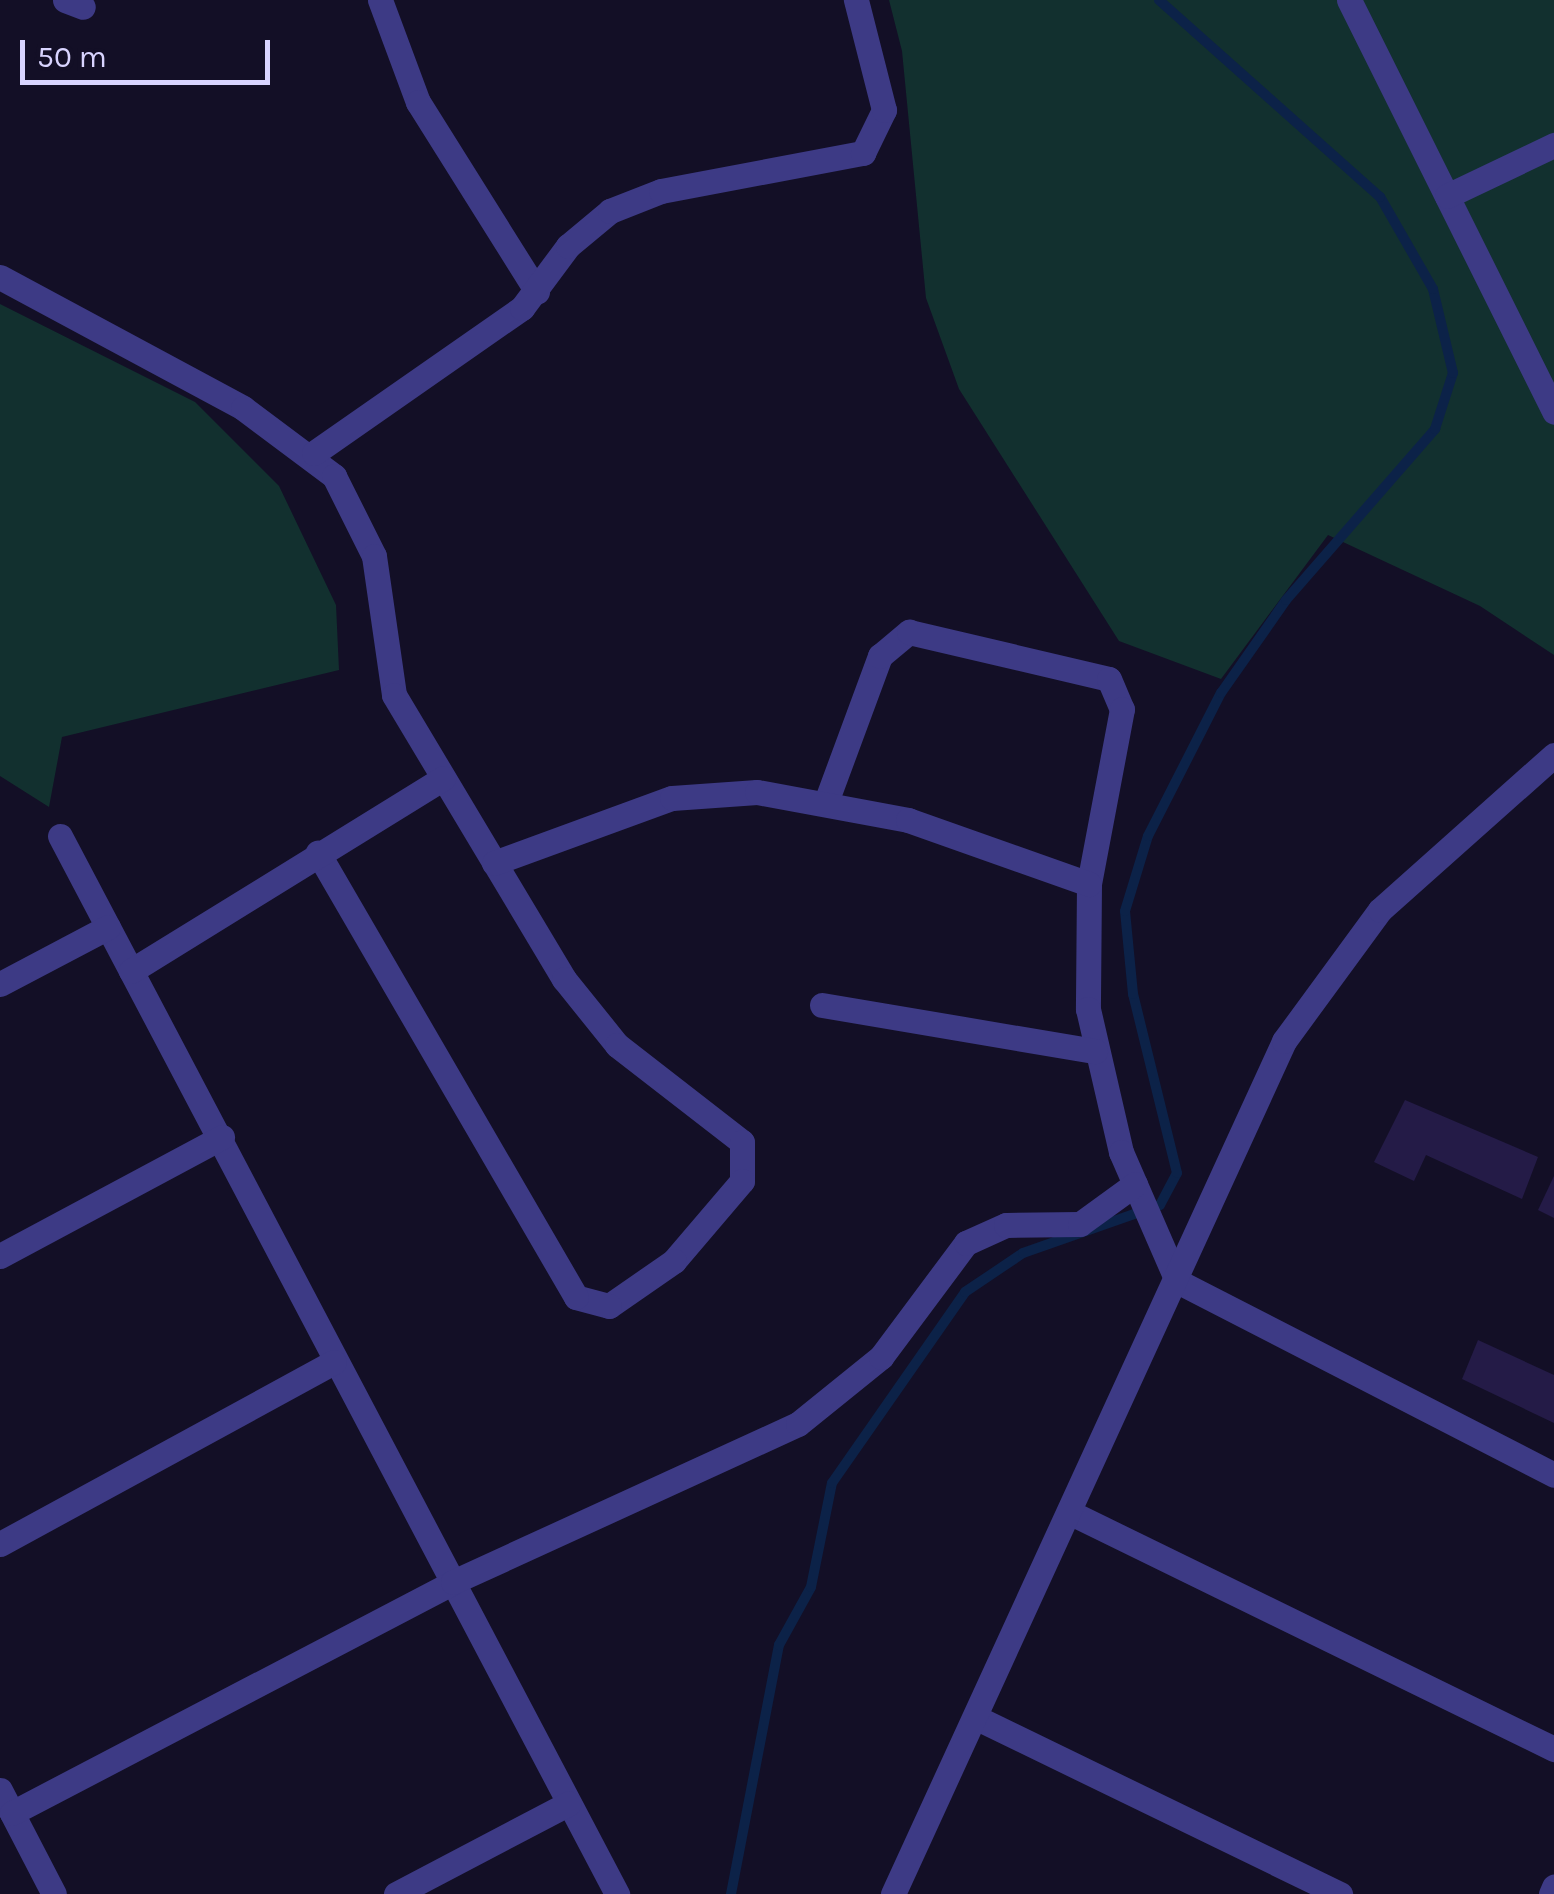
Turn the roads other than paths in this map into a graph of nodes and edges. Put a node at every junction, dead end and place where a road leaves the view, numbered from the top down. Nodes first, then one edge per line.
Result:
1 (380, 0) edge
2 (856, 0) edge
3 (1349, 0) edge
4 (1554, 145) edge
5 (1448, 196) junction
6 (0, 277) edge
7 (537, 292) junction
8 (1554, 412) edge
9 (314, 454) junction
10 (1554, 755) edge
11 (443, 778) junction
12 (826, 802) junction
13 (60, 836) dead end
14 (318, 854) junction
15 (494, 864) junction
16 (1089, 884) junction
17 (108, 927) junction
18 (131, 971) junction
19 (0, 984) edge
20 (822, 1005) dead end
21 (1094, 1050) junction
22 (222, 1137) junction
23 (1135, 1184) junction
24 (0, 1256) edge
25 (1177, 1281) junction
26 (334, 1362) junction
27 (1554, 1475) edge
28 (1071, 1512) junction
29 (0, 1544) edge
30 (453, 1582) junction
31 (975, 1717) junction
32 (1554, 1749) edge
33 (0, 1790) edge
34 (569, 1803) junction
35 (12, 1814) junction
36 (1554, 1886) edge
37 (54, 1894) edge
38 (396, 1894) edge
39 (618, 1894) edge
40 (893, 1894) edge
41 (1340, 1894) edge
42 (1550, 1894) edge

1 - 7 street
2 - 7 street
3 - 5 street
4 - 5 street
5 - 8 street
6 - 9 street
7 - 9 street
9 - 11 street
10 - 25 street
11 - 14 street
11 - 15 street
12 - 15 street
12 - 16 street
12 - 16 street
13 - 17 street
14 - 15 street
14 - 18 street
16 - 21 street
17 - 18 street
17 - 19 street
18 - 22 street
20 - 21 street
21 - 23 street
22 - 24 street
22 - 26 street
23 - 25 street
23 - 30 street
25 - 27 street
25 - 28 street
26 - 29 street
26 - 30 street
28 - 31 street
28 - 32 street
30 - 34 street
30 - 35 street
31 - 40 street
31 - 41 street
33 - 35 street
34 - 38 street
34 - 39 street
35 - 37 street
36 - 42 street

